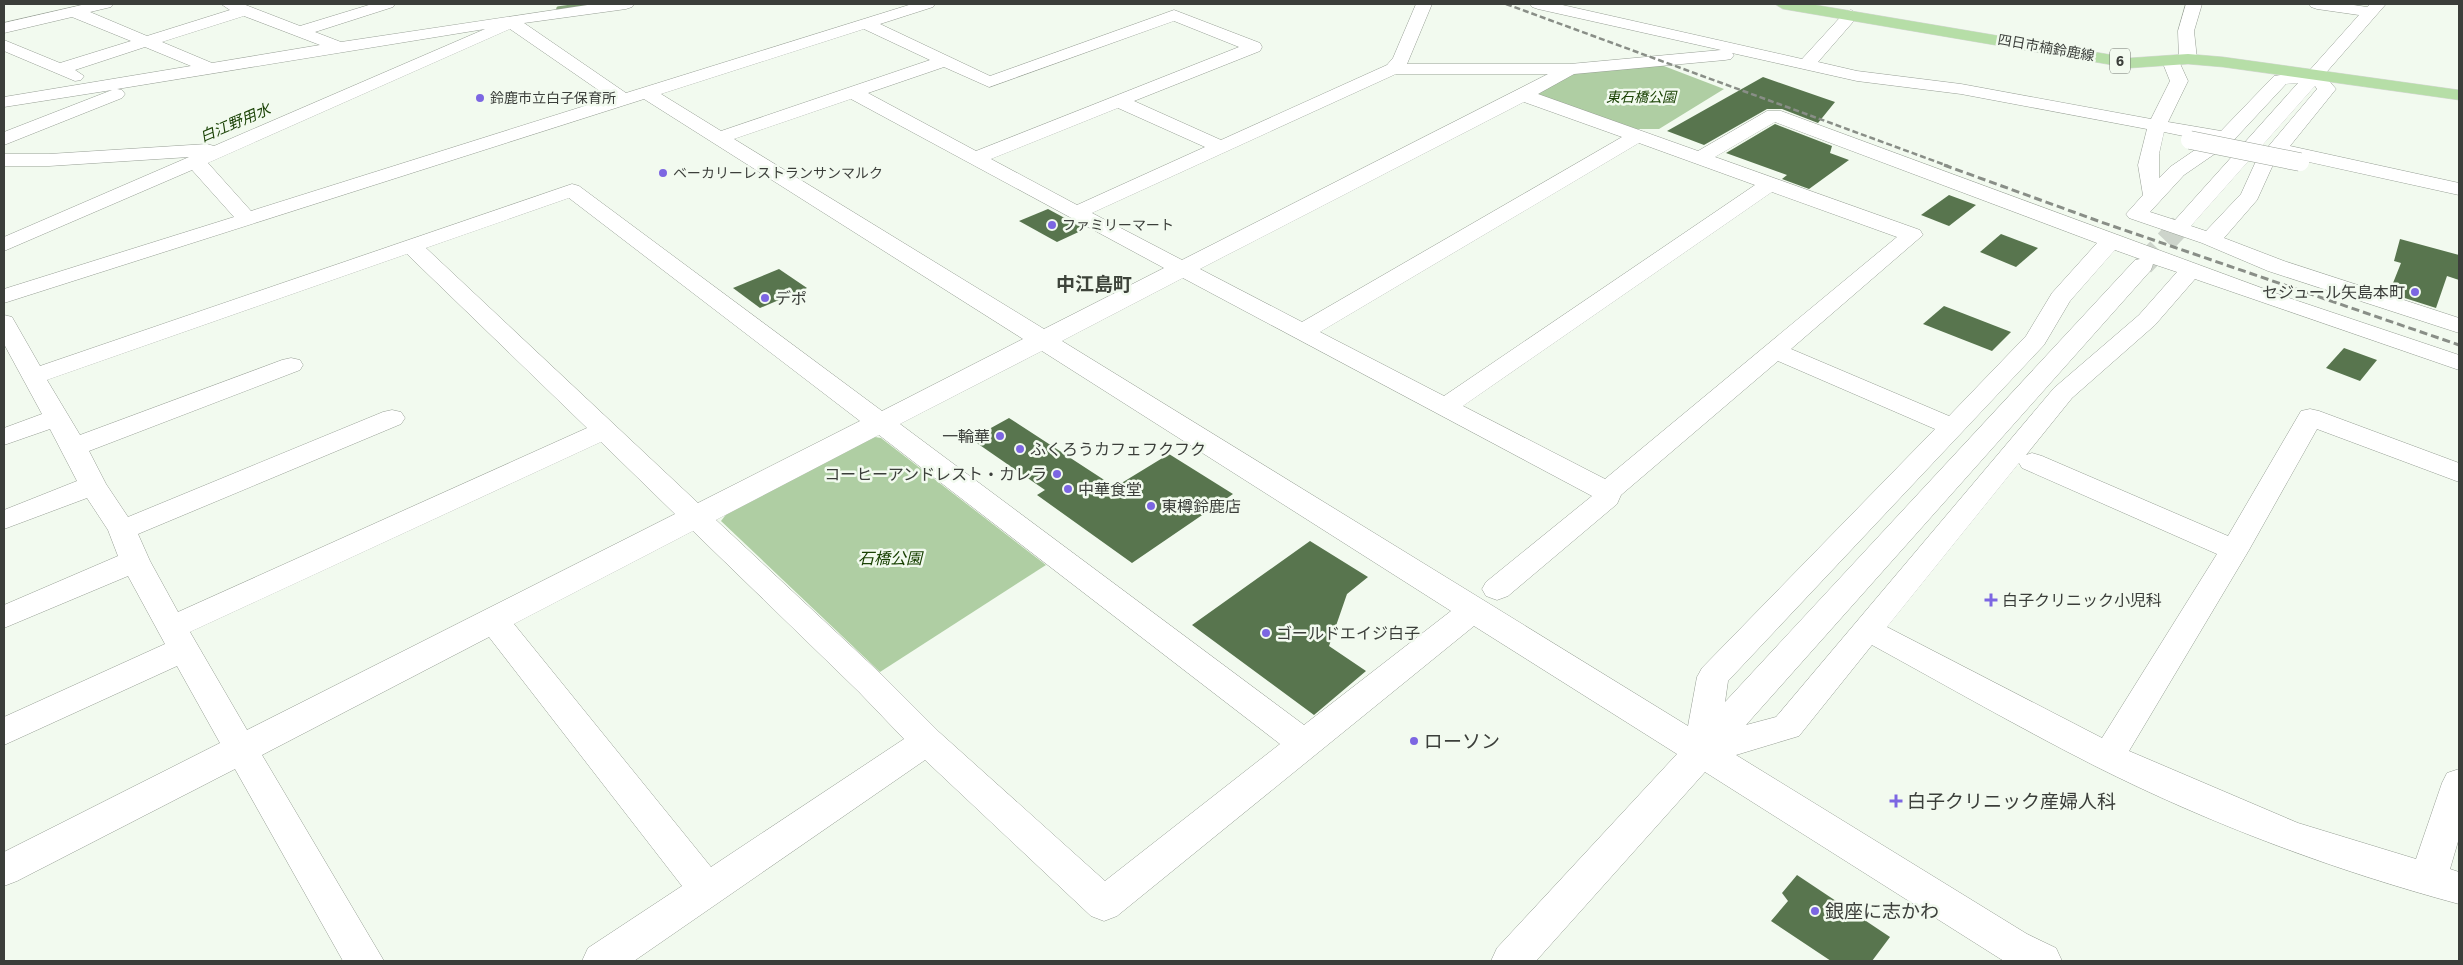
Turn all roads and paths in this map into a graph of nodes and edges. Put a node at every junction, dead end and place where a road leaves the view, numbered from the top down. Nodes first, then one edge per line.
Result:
1 (90, 4) edge
2 (105, 4) edge
3 (229, 4) edge
4 (269, 4) edge
5 (625, 4) edge
6 (927, 4) edge
7 (1424, 4) edge
8 (1538, 4) edge
9 (1783, 4) edge
10 (2194, 4) edge
11 (2317, 4) edge
12 (376, 5) edge
13 (2374, 8) edge
14 (246, 10) junction
15 (73, 11) junction
16 (1845, 11) edge
17 (510, 22) junction
18 (4, 23) edge
19 (866, 24) junction
20 (4, 28) edge
21 (444, 30) junction
22 (302, 32) junction
23 (144, 42) junction
24 (4, 45) edge
25 (339, 47) junction
26 (1746, 52) junction
27 (2180, 60) junction
28 (945, 61) junction
29 (1806, 65) junction
30 (210, 68) junction
31 (59, 69) junction
32 (1393, 69) junction
33 (1570, 69) junction
34 (2315, 75) junction
35 (163, 76) junction
36 (97, 86) junction
37 (647, 92) junction
38 (852, 92) junction
39 (1523, 95) junction
40 (2459, 95) edge
41 (624, 100) junction
42 (1118, 101) junction
43 (4, 102) edge
44 (2158, 126) junction
45 (1637, 136) junction
46 (719, 138) junction
47 (2225, 138) junction
48 (4, 139) edge
49 (2190, 140) dead end
50 (1220, 147) junction
51 (2277, 149) junction
52 (209, 154) junction
53 (977, 158) junction
54 (1700, 158) junction
55 (4, 160) edge
56 (2300, 162) dead end
57 (1770, 184) junction
58 (2459, 189) edge
59 (2153, 196) junction
60 (1076, 213) junction
61 (246, 219) junction
62 (2184, 221) tunnel mouth
63 (2210, 240) junction
64 (2111, 242) junction
65 (4, 245) edge
66 (412, 247) junction
67 (2143, 265) tunnel mouth
68 (1183, 268) junction
69 (2190, 271) junction
70 (4, 296) edge
71 (4, 322) edge
72 (2459, 326) edge
73 (1304, 331) junction
74 (1041, 340) junction
75 (1775, 351) junction
76 (2459, 363) edge
77 (292, 365) dead end
78 (20, 368) edge
79 (1445, 406) junction
80 (56, 418) junction
81 (392, 418) dead end
82 (881, 424) junction
83 (1953, 427) junction
84 (606, 430) junction
85 (4, 437) edge
86 (74, 447) junction
87 (2032, 462) dead end
88 (2459, 473) edge
89 (93, 485) junction
90 (1607, 492) junction
91 (695, 517) junction
92 (4, 520) edge
93 (122, 530) junction
94 (2234, 550) junction
95 (135, 561) junction
96 (1497, 589) dead end
97 (1473, 610) junction
98 (4, 617) edge
99 (493, 620) junction
100 (1883, 637) dead end
101 (178, 638) junction
102 (4, 732) edge
103 (927, 741) junction
104 (1306, 745) junction
105 (242, 749) junction
106 (1701, 751) junction
107 (2108, 757) junction
108 (2459, 782) edge
109 (4, 870) edge
110 (2444, 884) edge
111 (707, 890) junction
112 (364, 961) edge
113 (602, 961) edge
114 (1511, 961) edge
115 (2042, 961) edge

1 - 18 street
2 - 15 street
3 - 14 street
4 - 14 street
5 - 17 street
6 - 19 street
7 - 32 street
8 - 26 street
9 - 16 main road, 四日市楠鈴鹿線 / 6
10 - 27 street
11 - 13 street
12 - 21 street
12 - 22 street
13 - 34 street
14 - 22 street
14 - 23 street
15 - 20 street
15 - 23 street
16 - 27 main road, 四日市楠鈴鹿線 / 6
16 - 29 street
17 - 21 street
17 - 41 street
17 - 52 street
19 - 28 street
19 - 37 street
21 - 25 street
22 - 25 street
23 - 30 street
23 - 31 street
24 - 31 street
25 - 30 street
26 - 29 street
26 - 33 street
27 - 34 main road, 四日市楠鈴鹿線 / 6
27 - 44 street
28 - 38 street
28 - 42 street
29 - 44 street
30 - 35 street
31 - 36 street
32 - 33 street
32 - 50 street
33 - 39 street
34 - 40 main road, 四日市楠鈴鹿線 / 6
34 - 47 street
34 - 51 street
34 - 62 street
35 - 36 street
35 - 48 street
36 - 43 street
37 - 41 street
37 - 46 street
38 - 46 street
38 - 53 street
39 - 45 street
39 - 68 street
41 - 61 street
42 - 50 street
42 - 53 street
44 - 47 street
44 - 59 street
45 - 54 street
45 - 73 street
46 - 74 street
47 - 59 street
49 - 56 street, bridge
50 - 60 street
51 - 58 street
51 - 63 street
52 - 55 street
52 - 61 street
52 - 65 street
53 - 60 street
54 - 57 street
54 - 64 street
57 - 75 street
57 - 79 street
59 - 63 street
60 - 68 street
61 - 70 street
63 - 72 street
64 - 69 street
64 - 83 street
66 - 78 street
66 - 82 street
66 - 84 street
67 - 106 street
68 - 73 street
68 - 74 street
69 - 76 street
69 - 106 street
71 - 78 street
73 - 79 street
74 - 82 street
74 - 97 street
75 - 83 street
75 - 90 street
77 - 86 street
78 - 80 street
79 - 90 street
80 - 85 street
80 - 86 street
81 - 93 street
82 - 91 street
82 - 104 street
83 - 106 street
84 - 91 street
84 - 101 street
86 - 89 street
87 - 94 street
88 - 94 street
89 - 92 street
89 - 93 street
90 - 96 street
91 - 99 street
91 - 103 street
93 - 95 street
94 - 107 street
95 - 98 street
95 - 101 street
97 - 104 street
97 - 106 street
99 - 105 street
99 - 111 street
100 - 107 street
101 - 102 street
101 - 105 street
103 - 104 street
103 - 111 street
105 - 109 street
105 - 112 street
106 - 114 street
106 - 115 street
107 - 110 street
108 - 110 street
111 - 113 street

